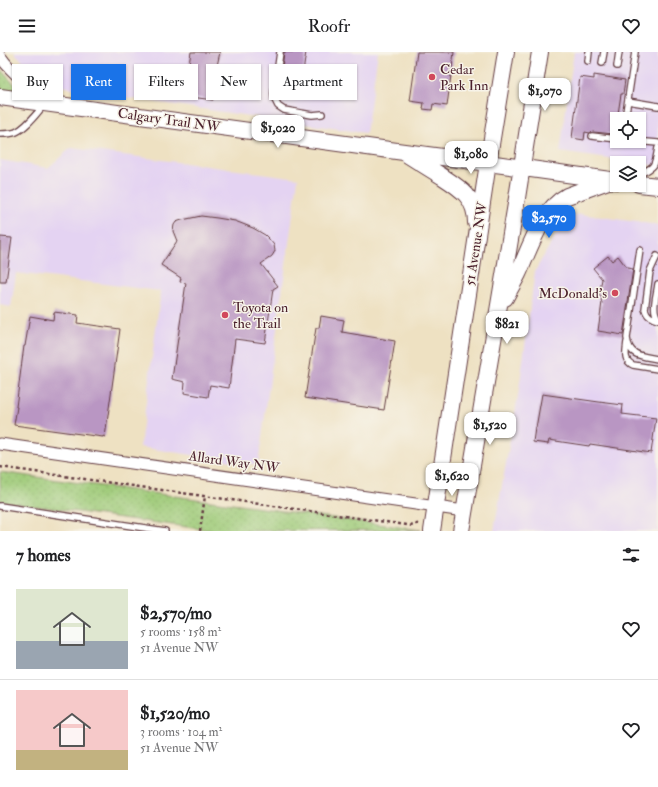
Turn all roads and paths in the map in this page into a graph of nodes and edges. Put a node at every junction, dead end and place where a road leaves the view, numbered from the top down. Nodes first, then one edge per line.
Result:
1 (280, 52) edge
2 (506, 52) edge
3 (540, 52) edge
4 (589, 52) edge
5 (604, 52) edge
6 (619, 52) edge
7 (635, 52) edge
8 (0, 56) edge
9 (588, 61) dead end
10 (602, 63) dead end
11 (617, 66) dead end
12 (0, 97) edge
13 (628, 101) junction
14 (50, 103) junction
15 (658, 106) edge
16 (627, 112) edge
17 (322, 114) dead end
18 (0, 134) edge
19 (592, 136) dead end
20 (610, 138) edge
21 (646, 142) edge
22 (658, 143) edge
23 (658, 148) edge
24 (404, 152) junction
25 (488, 163) junction
26 (522, 168) junction
27 (646, 171) edge
28 (610, 180) edge
29 (610, 182) edge
30 (646, 185) edge
31 (658, 186) edge
32 (476, 247) junction
33 (640, 250) dead end
34 (657, 256) dead end
35 (658, 284) edge
36 (499, 308) junction
37 (658, 319) edge
38 (627, 338) junction
39 (658, 359) edge
40 (658, 369) edge
41 (0, 444) edge
42 (0, 467) edge
43 (205, 496) junction
44 (0, 506) edge
45 (436, 506) junction
46 (464, 511) junction
47 (426, 529) edge
48 (165, 531) edge
49 (200, 531) edge
50 (461, 531) edge

1 - 17 lane
2 - 25 main road, 51 Avenue NW
3 - 26 main road
4 - 9 lane
5 - 10 lane
6 - 11 lane
7 - 13 lane
8 - 14 street, Calgary Trail NW
12 - 14 main road, Calgary Trail NW
13 - 15 lane
13 - 16 lane
14 - 18 lane
14 - 24 main road, Calgary Trail NW
19 - 20 lane
21 - 22 lane
23 - 27 lane
24 - 25 main road, Calgary Trail NW
24 - 32 main road
25 - 26 main road, Calgary Trail NW
25 - 32 main road, 51 Avenue NW
26 - 28 main road, Calgary Trail NW
26 - 36 main road
29 - 36 main road
30 - 31 main road
32 - 45 main road, 51 Avenue NW
33 - 38 lane
34 - 37 lane
35 - 37 lane
36 - 46 main road
38 - 39 lane
38 - 40 lane
41 - 45 street, Allard Way NW
42 - 43 path
43 - 47 path
43 - 49 path
44 - 48 lane
45 - 46 street, Allard Way NW
45 - 47 main road, 51 Avenue NW
46 - 50 main road

